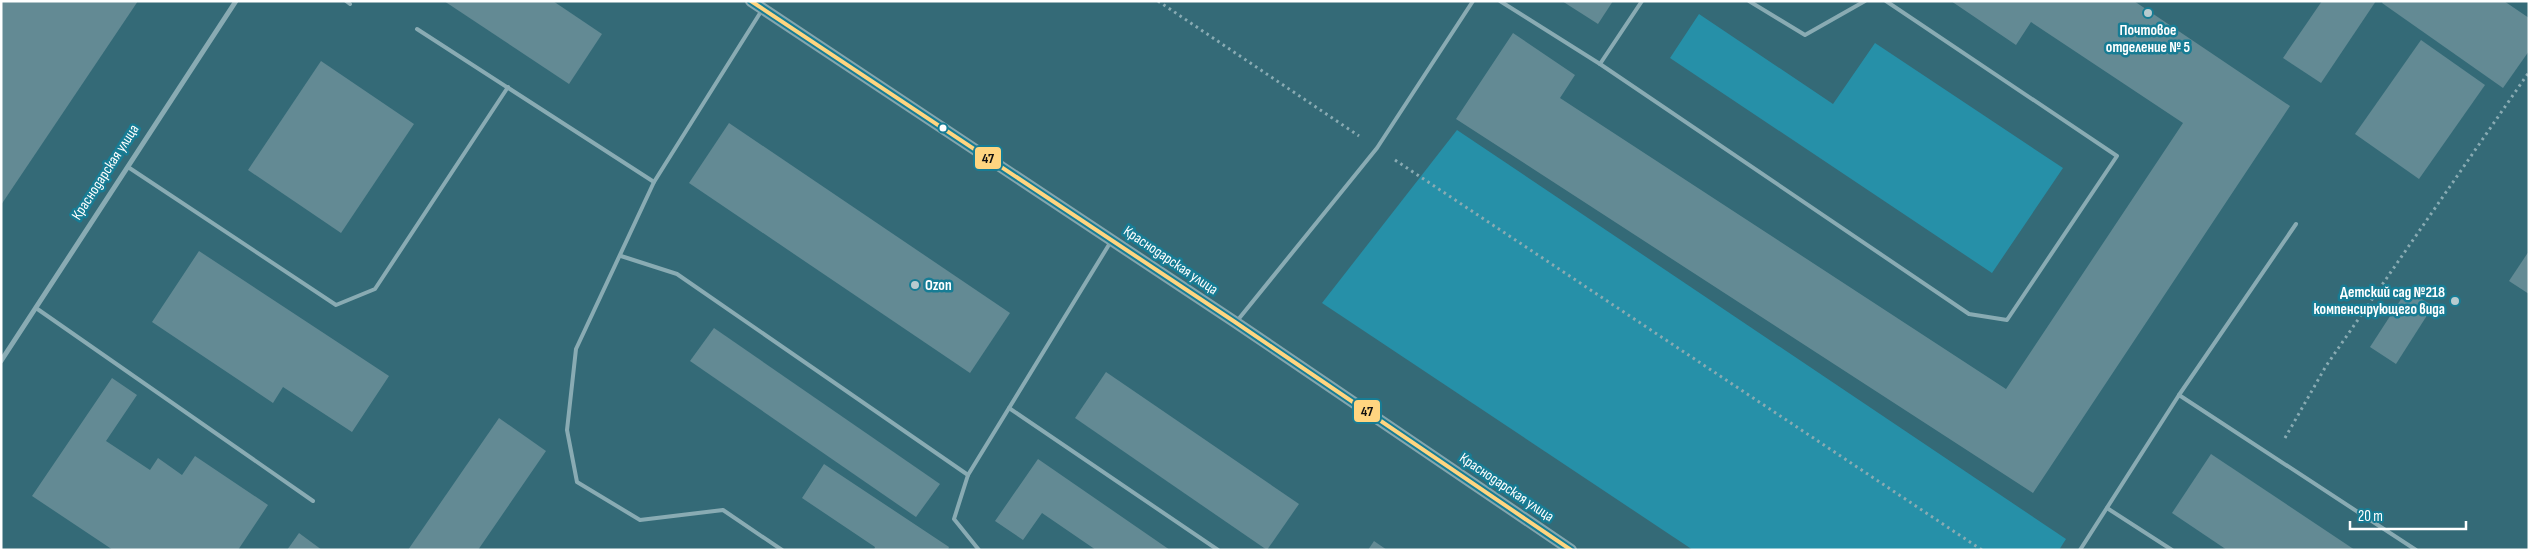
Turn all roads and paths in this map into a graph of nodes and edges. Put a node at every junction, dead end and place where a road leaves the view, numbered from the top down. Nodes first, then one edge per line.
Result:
1 (236, 1) edge
2 (751, 1) edge
3 (1158, 1) edge
4 (1473, 1) edge
5 (1500, 1) edge
6 (1642, 1) edge
7 (1749, 1) edge
8 (1865, 1) edge
9 (1886, 1) edge
10 (763, 9) junction
11 (417, 29) dead end
12 (1600, 64) junction
13 (2529, 72) edge
14 (508, 87) junction
15 (1377, 148) junction
16 (128, 167) junction
17 (654, 182) junction
18 (2296, 224) dead end
19 (1112, 240) junction
20 (621, 256) junction
21 (36, 308) junction
22 (1235, 322) junction
23 (1, 361) edge
24 (2179, 394) junction
25 (1009, 408) junction
26 (2275, 456) junction
27 (968, 475) junction
28 (313, 501) dead end
29 (2107, 508) junction
30 (782, 550) edge
31 (979, 550) edge
32 (1218, 550) edge
33 (1571, 550) edge
34 (1982, 550) edge
35 (2080, 550) edge
36 (2172, 550) edge
37 (2416, 550) edge

1 - 16 street, Краснодарская улица
2 - 10 main road, Краснодарская улица
3 - 15 path
4 - 15 lane
5 - 12 lane
6 - 12 lane
7 - 8 lane
9 - 12 lane
10 - 17 lane
10 - 19 main road, Краснодарская улица
11 - 14 lane
13 - 26 path
14 - 16 lane
14 - 17 lane
15 - 22 lane
15 - 34 path
16 - 21 street, Краснодарская улица
17 - 20 lane
18 - 24 lane
19 - 22 main road, Краснодарская улица
19 - 25 lane
20 - 27 lane
20 - 30 lane
21 - 23 street, Краснодарская улица
21 - 28 lane
22 - 33 main road, Краснодарская улица
24 - 26 lane
24 - 29 lane
25 - 27 lane
25 - 32 lane
26 - 37 lane
27 - 31 lane
29 - 35 lane
29 - 36 lane

